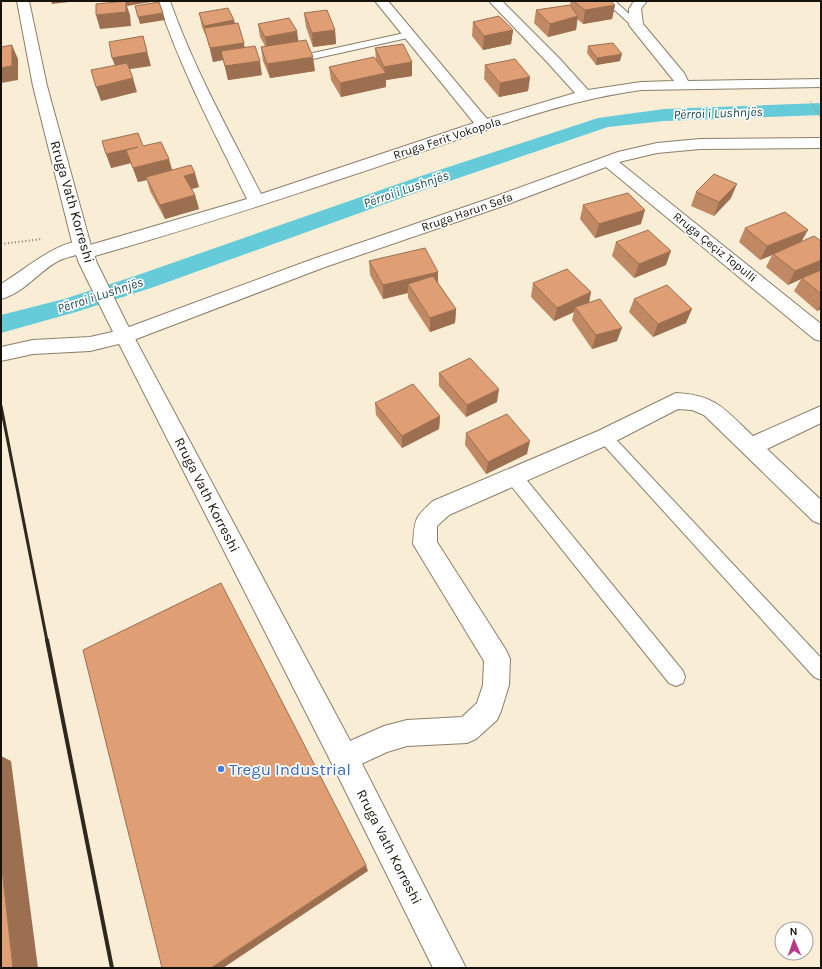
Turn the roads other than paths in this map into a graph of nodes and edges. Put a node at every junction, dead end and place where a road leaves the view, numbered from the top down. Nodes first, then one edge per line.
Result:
1 (23, 1) edge
2 (164, 1) edge
3 (381, 1) edge
4 (495, 1) edge
5 (610, 1) edge
6 (641, 1) edge
7 (636, 25) junction
8 (409, 35) junction
9 (313, 56) edge
10 (821, 83) edge
11 (683, 85) junction
12 (584, 95) junction
13 (484, 125) junction
14 (818, 150) edge
15 (608, 161) junction
16 (257, 202) junction
17 (83, 248) junction
18 (1, 293) edge
19 (121, 329) junction
20 (821, 334) edge
21 (1, 354) edge
22 (821, 414) edge
23 (605, 437) junction
24 (751, 447) junction
25 (514, 477) junction
26 (821, 514) edge
27 (821, 671) edge
28 (676, 678) dead end
29 (344, 758) junction
30 (450, 968) edge

1 - 17 street, Rruga Vath Korreshi
2 - 16 street
3 - 8 street
4 - 12 street
5 - 7 lane
6 - 7 street
7 - 11 street
8 - 9 lane
8 - 13 street
10 - 11 street, Rruga Ferit Vokopola
11 - 12 street, Rruga Ferit Vokopola
12 - 13 street, Rruga Ferit Vokopola
13 - 16 street, Rruga Ferit Vokopola
14 - 15 street, Rruga Harun Sefa
15 - 19 street, Rruga Harun Sefa
15 - 20 street, Rruga Çeçiz Topulli
16 - 17 street, Rruga Ferit Vokopola
17 - 18 street, Rruga Ferit Vokopola
17 - 19 street, Rruga Vath Korreshi
19 - 21 street, Rruga Harun Sefa
19 - 29 street, Rruga Vath Korreshi
22 - 24 street
23 - 24 street
23 - 25 street
23 - 27 lane
24 - 26 street
25 - 28 lane
25 - 29 street
29 - 30 street, Rruga Vath Korreshi

